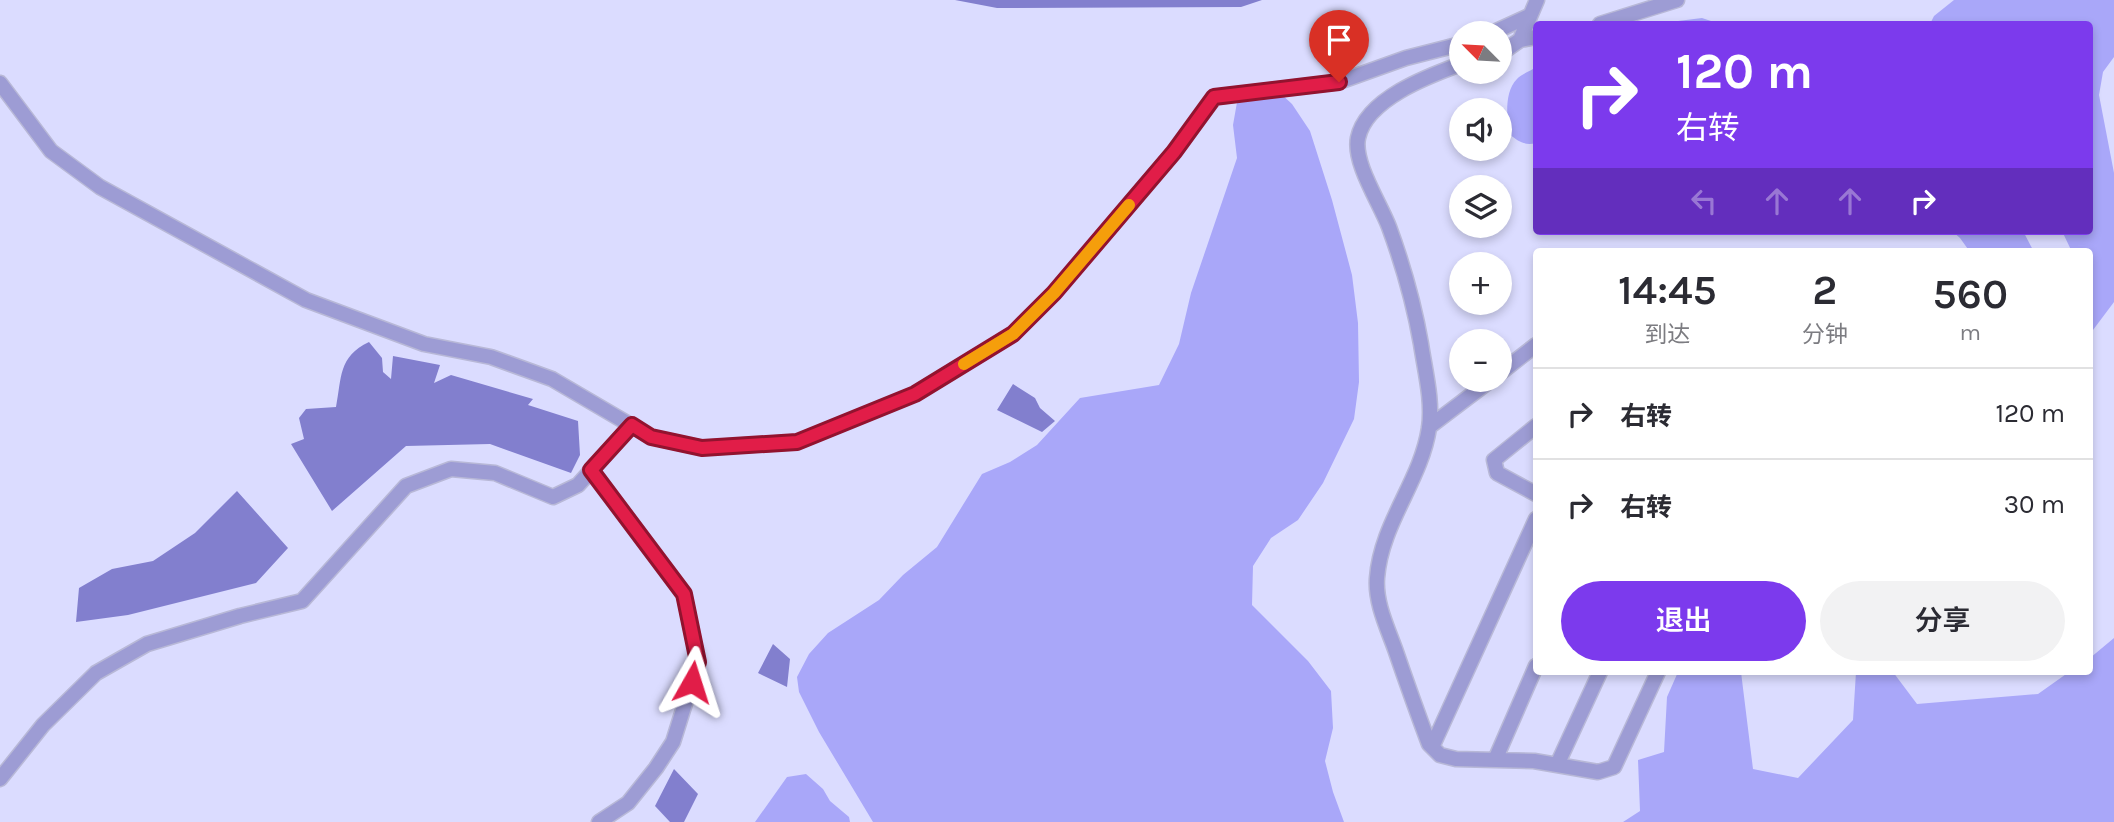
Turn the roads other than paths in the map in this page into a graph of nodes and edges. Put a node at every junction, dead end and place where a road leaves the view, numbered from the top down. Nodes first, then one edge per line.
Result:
1 (1537, 0) edge
2 (1677, 0) edge
3 (1529, 16) junction
4 (1610, 21) edge
5 (1512, 24) edge
6 (1533, 38) edge
7 (1520, 40) junction
8 (1512, 46) edge
9 (1449, 47) edge
10 (1449, 69) edge
11 (0, 83) edge
12 (1533, 347) edge
13 (1512, 364) edge
14 (1475, 392) edge
15 (632, 425) junction
16 (1429, 427) junction
17 (1533, 428) edge
18 (591, 470) junction
19 (1533, 492) edge
20 (1533, 526) edge
21 (1533, 673) edge
22 (1599, 675) edge
23 (1657, 675) edge
24 (1433, 747) junction
25 (1494, 760) junction
26 (1557, 765) junction
27 (0, 779) edge
28 (599, 822) edge

1 - 3 street
2 - 4 street
3 - 5 street
3 - 7 street
6 - 7 street
7 - 8 street
9 - 15 street
10 - 16 street
11 - 15 street
12 - 13 street
14 - 16 street
15 - 18 street
16 - 24 street
17 - 19 street
18 - 27 street
18 - 28 street
20 - 24 street
21 - 25 street
22 - 26 street
23 - 26 street
24 - 25 street
25 - 26 street

